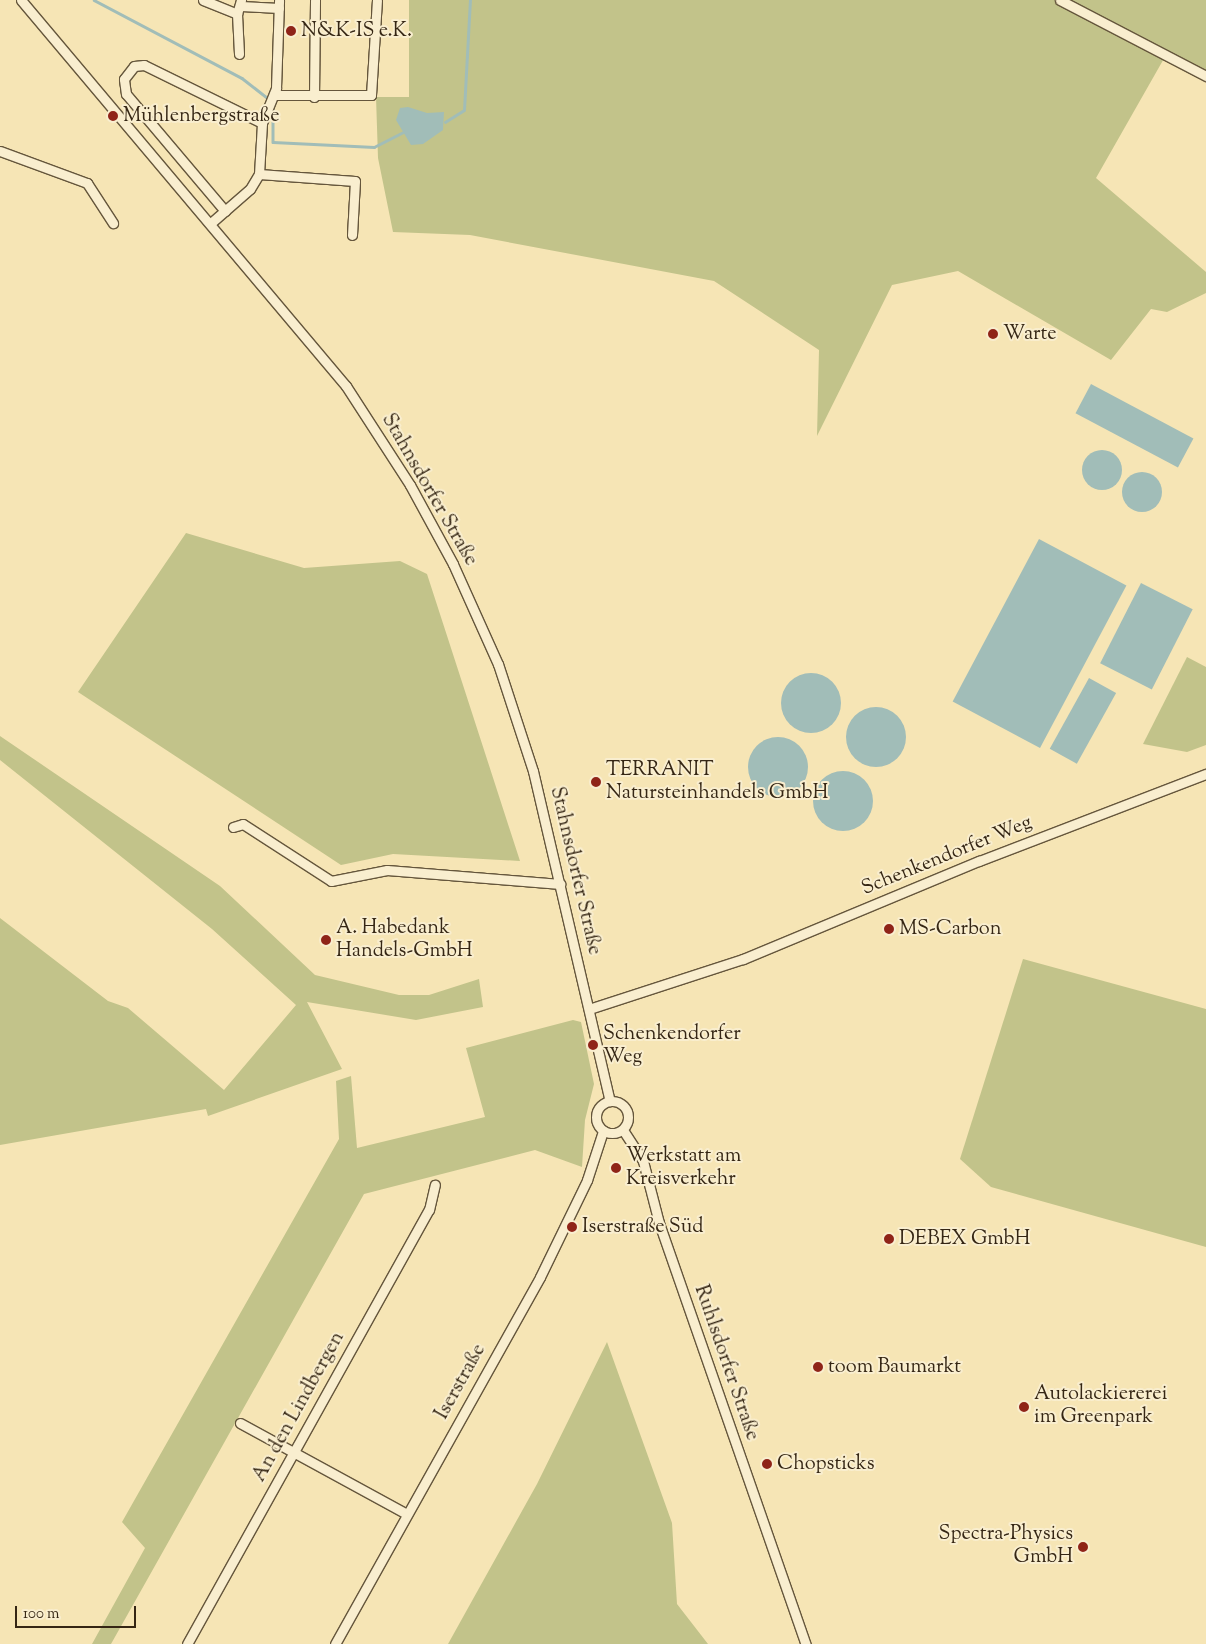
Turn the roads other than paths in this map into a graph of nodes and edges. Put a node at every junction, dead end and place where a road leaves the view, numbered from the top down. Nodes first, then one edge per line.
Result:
1 (21, 0) edge
2 (203, 0) edge
3 (315, 0) edge
4 (377, 0) edge
5 (1060, 0) edge
6 (279, 4) edge
7 (239, 7) edge
8 (239, 54) dead end
9 (1206, 76) edge
10 (274, 95) junction
11 (314, 97) junction
12 (262, 123) junction
13 (0, 151) edge
14 (259, 174) junction
15 (225, 211) junction
16 (212, 222) junction
17 (114, 223) dead end
18 (352, 235) dead end
19 (1206, 774) edge
20 (233, 827) dead end
21 (560, 884) junction
22 (589, 1010) junction
23 (610, 1101) junction
24 (623, 1130) junction
25 (603, 1131) junction
26 (435, 1185) dead end
27 (240, 1422) dead end
28 (294, 1452) junction
29 (407, 1514) junction
30 (187, 1644) edge
31 (335, 1644) edge
32 (806, 1644) edge

1 - 16 street, Stahnsdorfer Straße
2 - 7 street
3 - 11 street
4 - 11 street
5 - 9 street
6 - 7 street
6 - 10 street
7 - 8 street
10 - 11 street
10 - 12 street
12 - 14 street
12 - 15 street
13 - 17 street
14 - 15 street
14 - 18 street
15 - 16 street
16 - 21 street, Stahnsdorfer Straße
19 - 22 street, Schenkendorfer Weg
20 - 21 street
21 - 22 street, Stahnsdorfer Straße
22 - 23 street, Stahnsdorfer Straße
23 - 24 street
23 - 25 street
24 - 25 street
24 - 32 street, Ruhlsdorfer Straße
25 - 29 street, Iserstraße
26 - 28 street, An den Lindbergen
27 - 28 street
28 - 29 street
28 - 30 street, An den Lindbergen
29 - 31 street, Iserstraße

